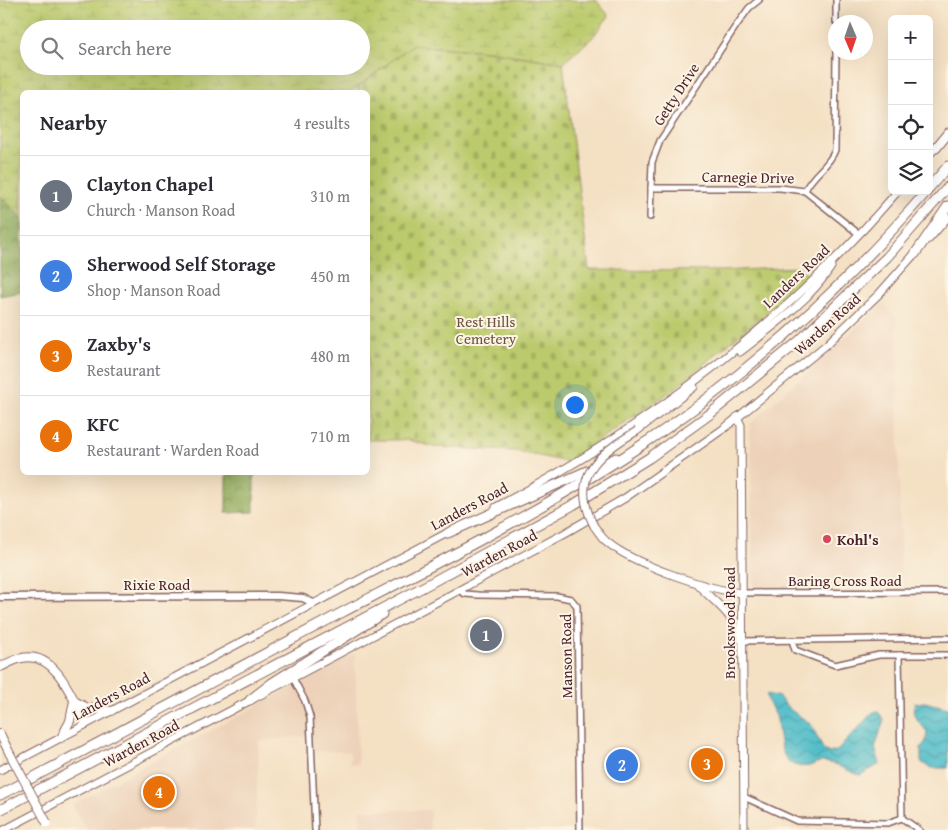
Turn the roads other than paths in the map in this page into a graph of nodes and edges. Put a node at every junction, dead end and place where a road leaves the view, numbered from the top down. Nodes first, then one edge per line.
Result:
1 (759, 0) edge
2 (836, 0) edge
3 (836, 15) edge
4 (836, 60) edge
5 (948, 132) edge
6 (936, 148) joint
7 (933, 151) edge
8 (948, 166) edge
9 (933, 183) edge
10 (948, 187) edge
11 (651, 188) junction
12 (805, 191) junction
13 (894, 195) edge
14 (923, 195) edge
15 (948, 206) edge
16 (650, 217) dead end
17 (948, 217) edge
18 (859, 234) junction
19 (915, 254) junction
20 (838, 256) junction
21 (737, 417) junction
22 (626, 456) junction
23 (448, 533) junction
24 (695, 583) junction
25 (425, 586) junction
26 (459, 590) junction
27 (948, 592) edge
28 (742, 593) junction
29 (0, 597) edge
30 (313, 603) junction
31 (948, 638) edge
32 (792, 640) junction
33 (742, 641) junction
34 (742, 653) junction
35 (899, 655) junction
36 (948, 655) edge
37 (2, 665) edge
38 (0, 671) edge
39 (294, 678) junction
40 (250, 700) junction
41 (74, 701) junction
42 (111, 711) junction
43 (86, 724) junction
44 (0, 734) edge
45 (61, 738) junction
46 (0, 770) edge
47 (0, 794) edge
48 (744, 797) junction
49 (0, 810) edge
50 (902, 818) junction
51 (49, 826) edge
52 (8, 829) edge
53 (315, 830) edge
54 (580, 830) edge
55 (744, 830) edge
56 (919, 830) edge

1 - 11 street, Getty Drive
2 - 3 street
4 - 12 street
5 - 6 highway
6 - 7 main road
8 - 9 highway
10 - 25 highway
11 - 12 street, Carnegie Drive
11 - 16 street, Getty Drive
12 - 18 street, Carnegie Drive
13 - 18 main road, Landers Road
14 - 22 highway
15 - 19 highway
17 - 19 main road, Warden Road
18 - 20 main road, Landers Road
19 - 21 main road, Warden Road
20 - 23 main road, Landers Road
20 - 24 main road, bridge
21 - 26 main road, Warden Road
21 - 28 main road, Brookswood Road
22 - 23 highway
22 - 47 highway
23 - 30 main road, Landers Road
24 - 28 main road
24 - 34 main road
25 - 40 highway
25 - 49 highway
26 - 39 main road, Warden Road
26 - 54 street, Manson Road
27 - 28 street, Baring Cross Road
28 - 33 main road, Brookswood Road
29 - 30 street, Rixie Road
30 - 42 main road, Landers Road
31 - 32 street
32 - 33 street
32 - 35 street
33 - 34 main road, Brookswood Road
34 - 48 main road, Brookswood Road
35 - 36 street
35 - 50 street
37 - 38 main road
37 - 41 main road
39 - 40 main road, Warden Road
39 - 53 street
40 - 52 main road, Warden Road
41 - 42 main road
41 - 43 main road
41 - 45 main road
42 - 43 main road, Landers Road
43 - 45 main road, Landers Road
44 - 51 main road, bridge
45 - 46 main road, Landers Road
48 - 50 street
48 - 55 main road, Brookswood Road
50 - 56 street

